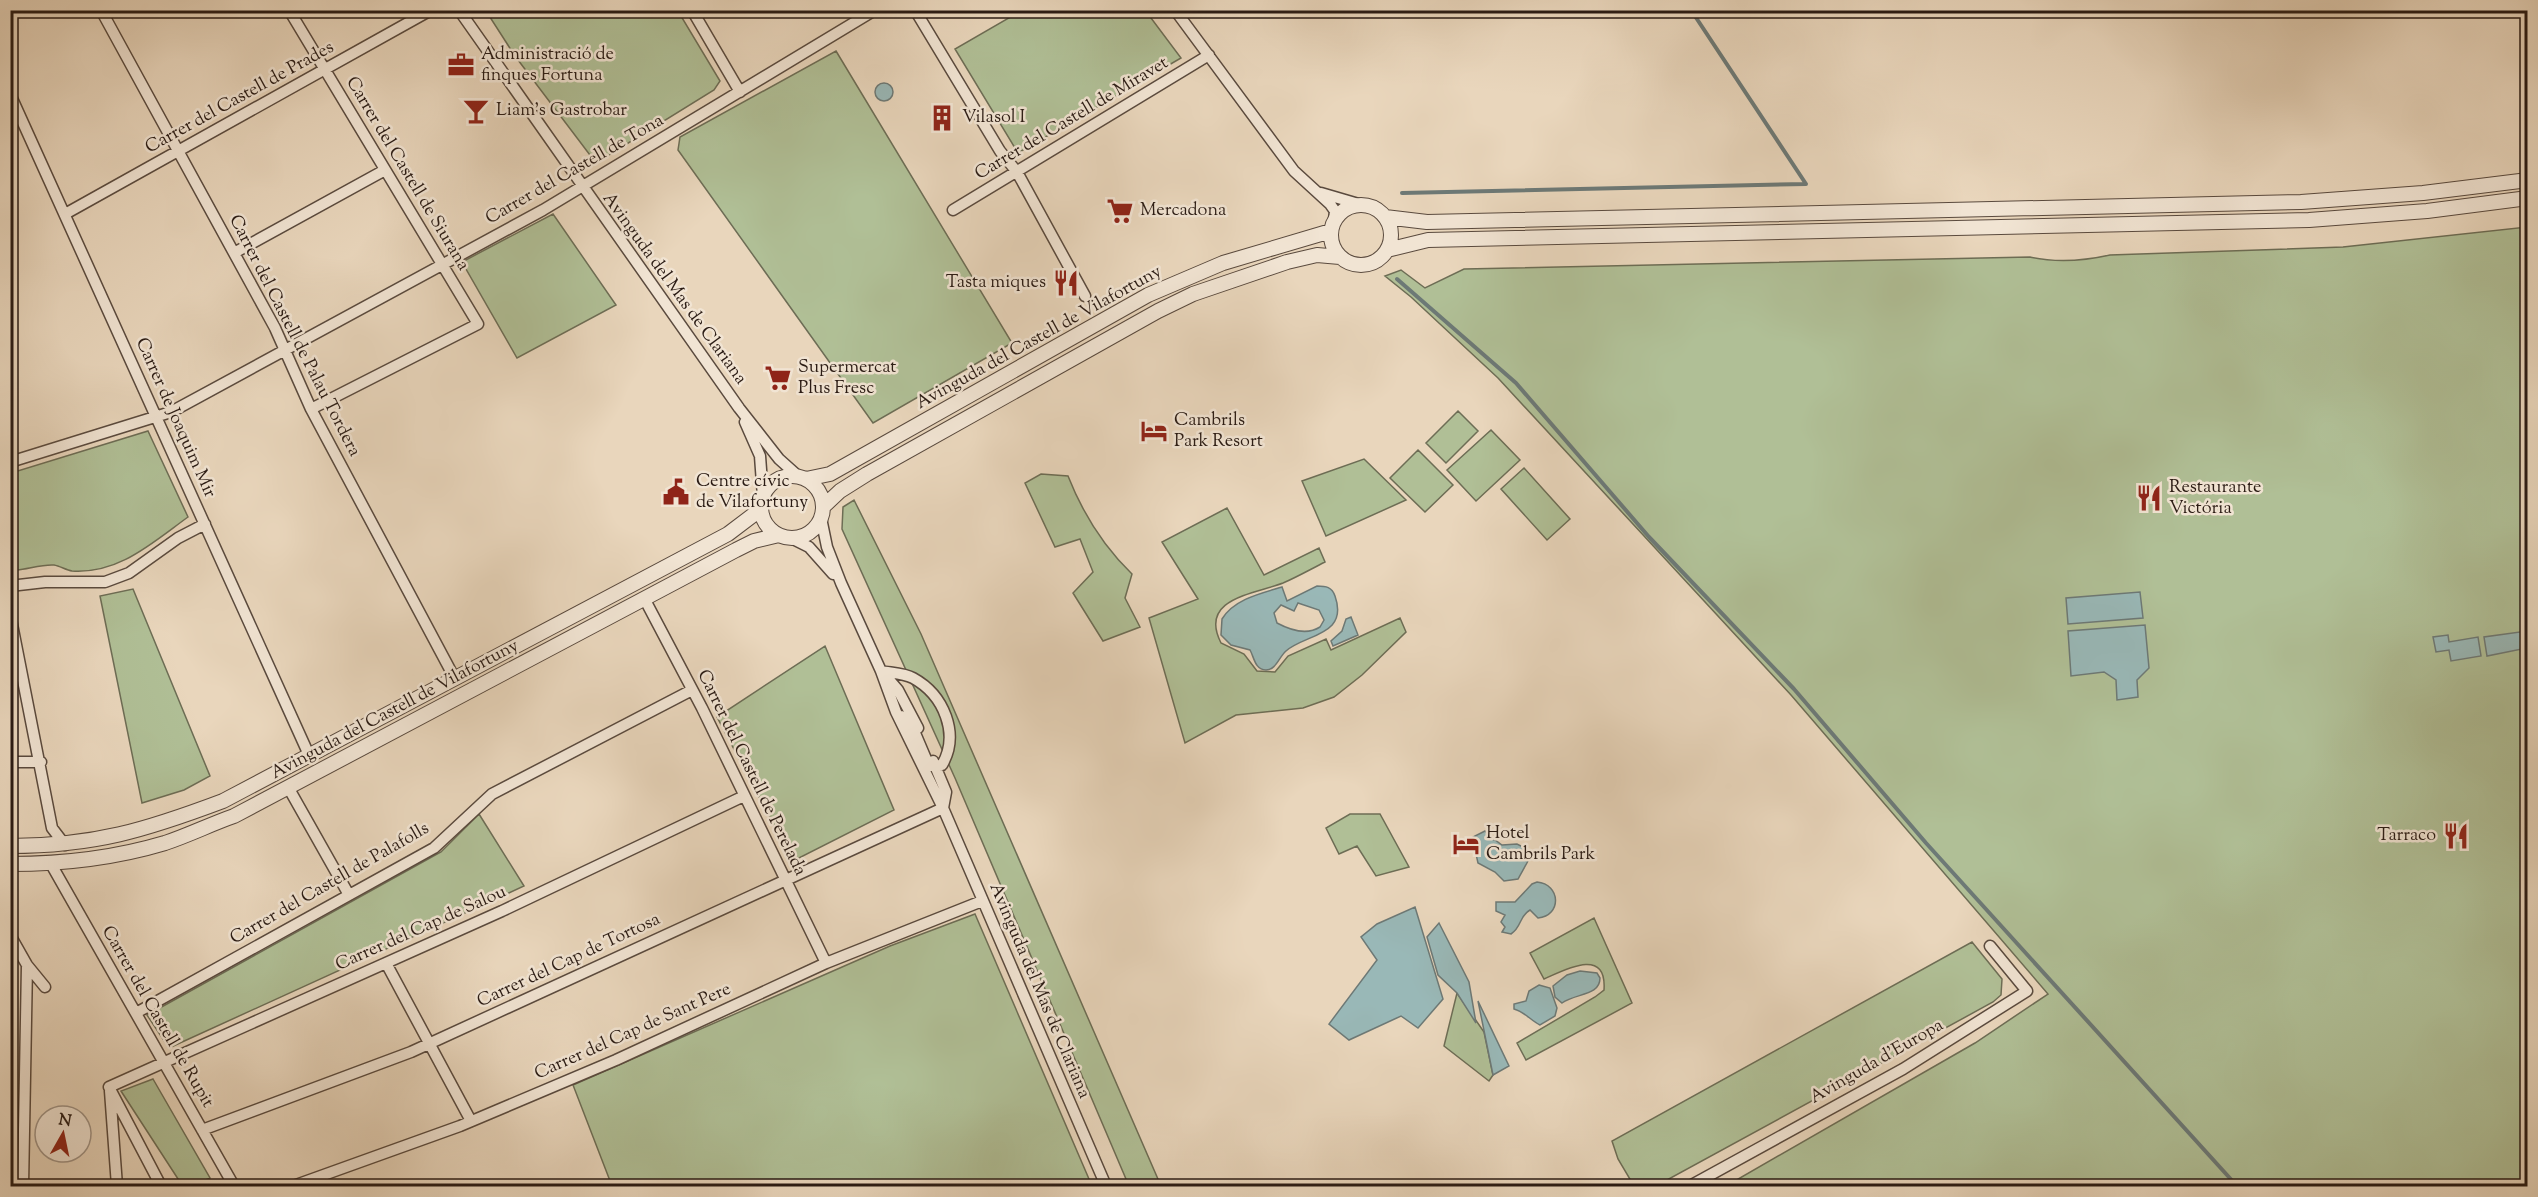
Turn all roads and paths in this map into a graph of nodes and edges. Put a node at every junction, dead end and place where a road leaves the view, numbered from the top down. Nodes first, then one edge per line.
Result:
1 (101, 10) edge
2 (289, 10) edge
3 (431, 10) edge
4 (459, 10) edge
5 (692, 10) edge
6 (875, 10) edge
7 (915, 10) edge
8 (1175, 10) edge
9 (1209, 55) junction
10 (324, 70) junction
11 (741, 92) junction
12 (10, 94) edge
13 (179, 150) junction
14 (385, 170) junction
15 (1017, 172) junction
16 (2528, 180) edge
17 (581, 187) junction
18 (1318, 192) junction
19 (2528, 198) edge
20 (1362, 205) junction
21 (953, 210) dead end
22 (65, 214) junction
23 (1385, 217) junction
24 (1332, 226) junction
25 (1387, 250) junction
26 (234, 253) junction
27 (1340, 257) junction
28 (442, 265) junction
29 (1085, 296) dead end
30 (285, 348) junction
31 (739, 408) junction
32 (311, 409) junction
33 (157, 417) junction
34 (10, 462) edge
35 (802, 477) junction
36 (762, 503) junction
37 (822, 512) junction
38 (205, 524) junction
39 (785, 536) junction
40 (841, 583) junction
41 (10, 586) edge
42 (644, 598) junction
43 (10, 614) edge
44 (881, 670) junction
45 (454, 677) junction
46 (692, 690) junction
47 (896, 712) junction
48 (309, 756) junction
49 (10, 762) edge
50 (41, 762) junction
51 (936, 766) junction
52 (288, 787) junction
53 (744, 796) junction
54 (943, 808) junction
55 (65, 845) junction
56 (10, 846) edge
57 (10, 864) edge
58 (51, 864) junction
59 (784, 880) junction
60 (348, 895) junction
61 (982, 901) junction
62 (10, 935) edge
63 (1990, 946) dead end
64 (386, 963) junction
65 (826, 963) junction
66 (27, 965) junction
67 (45, 987) dead end
68 (136, 1013) junction
69 (429, 1044) junction
70 (164, 1062) junction
71 (109, 1087) junction
72 (471, 1121) junction
73 (202, 1130) junction
74 (23, 1186) edge
75 (117, 1186) edge
76 (161, 1186) edge
77 (234, 1186) edge
78 (293, 1186) edge
79 (1106, 1186) edge
80 (1690, 1186) edge

1 - 13 street, Carrer del Castell de Palau Tordera
2 - 10 street, Carrer del Castell de Siurana
3 - 10 street, Carrer del Castell de Prades
4 - 17 street, Avinguda del Mas de Clariana
5 - 11 street
6 - 11 street, Carrer del Castell de Tona
7 - 15 street
8 - 9 street
9 - 15 street, Carrer del Castell de Miravet
9 - 18 street
10 - 13 street, Carrer del Castell de Prades
10 - 14 street, Carrer del Castell de Siurana
11 - 17 street, Carrer del Castell de Tona
12 - 22 street, Carrer de Joaquim Mir
13 - 22 street, Carrer del Castell de Prades
13 - 26 street, Carrer del Castell de Palau Tordera
14 - 26 street
14 - 28 street, Carrer del Castell de Siurana
15 - 21 street, Carrer del Castell de Miravet
15 - 29 street
16 - 23 street
17 - 28 street, Carrer del Castell de Tona
17 - 31 street, Avinguda del Mas de Clariana
18 - 20 street
18 - 24 street
19 - 25 street
20 - 23 street
20 - 24 street
22 - 33 street, Carrer de Joaquim Mir
23 - 25 street
24 - 27 street
24 - 35 street, Avinguda del Castell de Vilafortuny
25 - 27 street
26 - 30 street, Carrer del Castell de Palau Tordera
27 - 37 street, Avinguda del Castell de Vilafortuny
28 - 30 street, Carrer del Castell de Tona
28 - 32 street, Carrer del Castell de Siurana
30 - 32 street, Carrer del Castell de Palau Tordera
30 - 33 street, Carrer del Castell de Tona
31 - 35 street, Avinguda del Mas de Clariana
31 - 36 street, Avinguda del Mas de Clariana
32 - 45 street, Carrer del Castell de Palau Tordera
33 - 34 street, Carrer del Castell de Tona
33 - 38 street, Carrer de Joaquim Mir
35 - 36 street
35 - 37 street
36 - 39 street
36 - 45 street, Avinguda del Castell de Vilafortuny
37 - 39 street
37 - 40 street, Avinguda del Mas de Clariana
38 - 41 street
38 - 48 street, Carrer de Joaquim Mir
39 - 40 street, Avinguda del Mas de Clariana
39 - 42 street, Avinguda del Castell de Vilafortuny
40 - 44 street, Avinguda del Mas de Clariana
42 - 46 street, Carrer del Castell de Perelada
42 - 52 street, Avinguda del Castell de Vilafortuny
43 - 50 street
44 - 47 street, Avinguda del Mas de Clariana
44 - 51 street, Avinguda del Mas de Clariana
44 - 51 street
45 - 48 street, Avinguda del Castell de Vilafortuny
46 - 53 street, Carrer del Castell de Perelada
46 - 60 street, Carrer del Castell de Palafolls
47 - 51 street, Avinguda del Mas de Clariana
47 - 54 street, Avinguda del Mas de Clariana
48 - 55 street, Avinguda del Castell de Vilafortuny
49 - 50 street
50 - 55 street
51 - 54 street, Avinguda del Mas de Clariana
52 - 58 street, Avinguda del Castell de Vilafortuny
52 - 60 street
53 - 59 street, Carrer del Castell de Perelada
53 - 64 street, Carrer del Cap de Salou
54 - 59 street, Carrer del Cap de Tortosa
54 - 61 street, Avinguda del Mas de Clariana
55 - 56 street, Avinguda del Castell de Vilafortuny
57 - 58 street, Avinguda del Castell de Vilafortuny
58 - 68 street, Carrer del Castell de Rupit
59 - 65 street, Carrer del Castell de Perelada
59 - 69 street, Carrer del Cap de Tortosa
60 - 68 street, Carrer del Castell de Palafolls
61 - 65 street, Carrer del Cap de Sant Pere
61 - 79 street, Avinguda del Mas de Clariana
62 - 66 street
63 - 80 street, Avinguda d'Europa
64 - 69 street
64 - 70 street, Carrer del Cap de Salou
65 - 72 street, Carrer del Cap de Sant Pere
66 - 67 street
66 - 74 street
68 - 70 street, Carrer del Castell de Rupit
69 - 72 street
69 - 73 street, Carrer del Cap de Tortosa
70 - 71 street, Carrer del Cap de Salou
70 - 73 street, Carrer del Castell de Rupit
71 - 75 street
71 - 76 street
72 - 78 street, Carrer del Cap de Sant Pere
73 - 77 street, Carrer del Castell de Rupit

